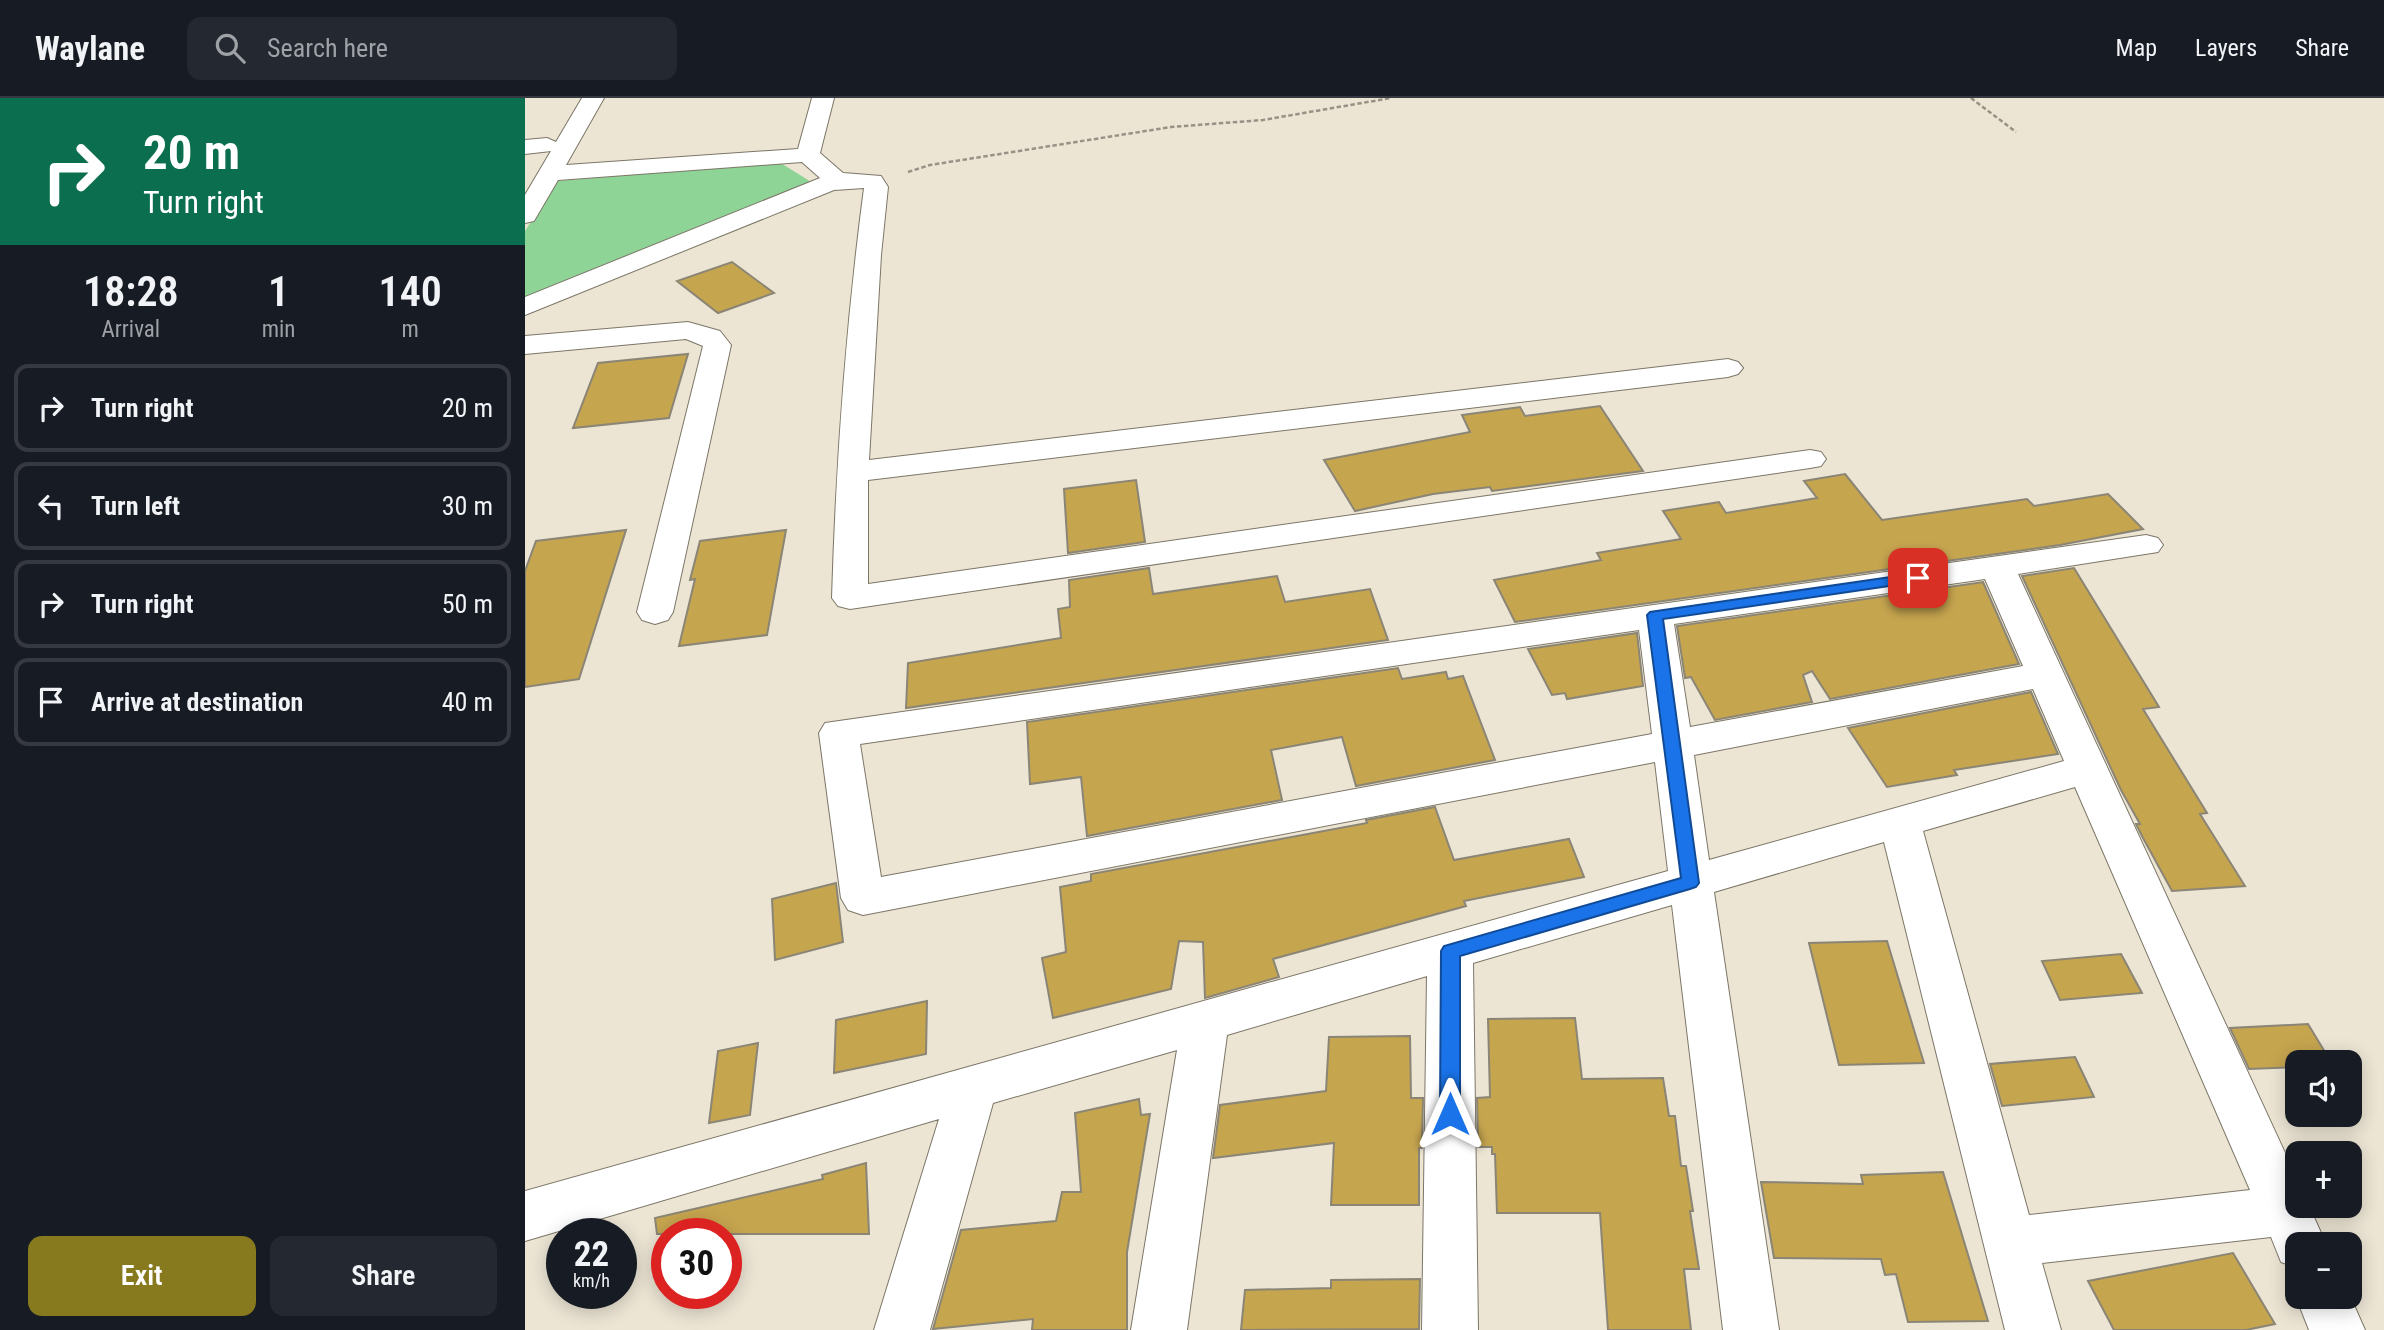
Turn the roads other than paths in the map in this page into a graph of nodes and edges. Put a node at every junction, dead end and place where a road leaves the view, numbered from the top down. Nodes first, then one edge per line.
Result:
1 (576, 98) edge
2 (593, 98) edge
3 (823, 98) edge
4 (536, 146) edge
5 (808, 155) junction
6 (552, 173) junction
7 (525, 178) edge
8 (837, 181) junction
9 (525, 216) edge
10 (525, 307) edge
11 (525, 345) edge
12 (1728, 368) dead end
13 (1810, 459) dead end
14 (852, 472) junction
15 (2146, 545) dead end
16 (1997, 567) junction
17 (655, 612) dead end
18 (1655, 615) junction
19 (2045, 674) junction
20 (1672, 744) junction
21 (2089, 768) junction
22 (1900, 822) junction
23 (1690, 883) junction
24 (1450, 951) junction
25 (1205, 1022) junction
26 (972, 1088) junction
27 (525, 1216) edge
28 (2292, 1227) edge
29 (2010, 1242) junction
30 (2328, 1309) edge
31 (902, 1330) edge
32 (1159, 1330) edge
33 (1450, 1330) edge
34 (1751, 1330) edge
35 (2033, 1330) edge
36 (2337, 1330) edge

1 - 4 street
2 - 6 street
3 - 5 street
4 - 7 street
5 - 6 street
5 - 8 street
6 - 9 street
8 - 10 street
8 - 14 street
11 - 17 street
12 - 14 street
13 - 14 street
15 - 16 street
16 - 18 street
16 - 19 street
18 - 20 street
18 - 20 street
19 - 20 street
19 - 21 street
20 - 23 street
21 - 22 street
21 - 28 street
22 - 23 street
22 - 29 street
23 - 24 street
23 - 34 street
24 - 25 street
24 - 33 street
25 - 26 street
25 - 32 street
26 - 27 street
26 - 31 street
28 - 29 street
29 - 35 street
30 - 36 street

